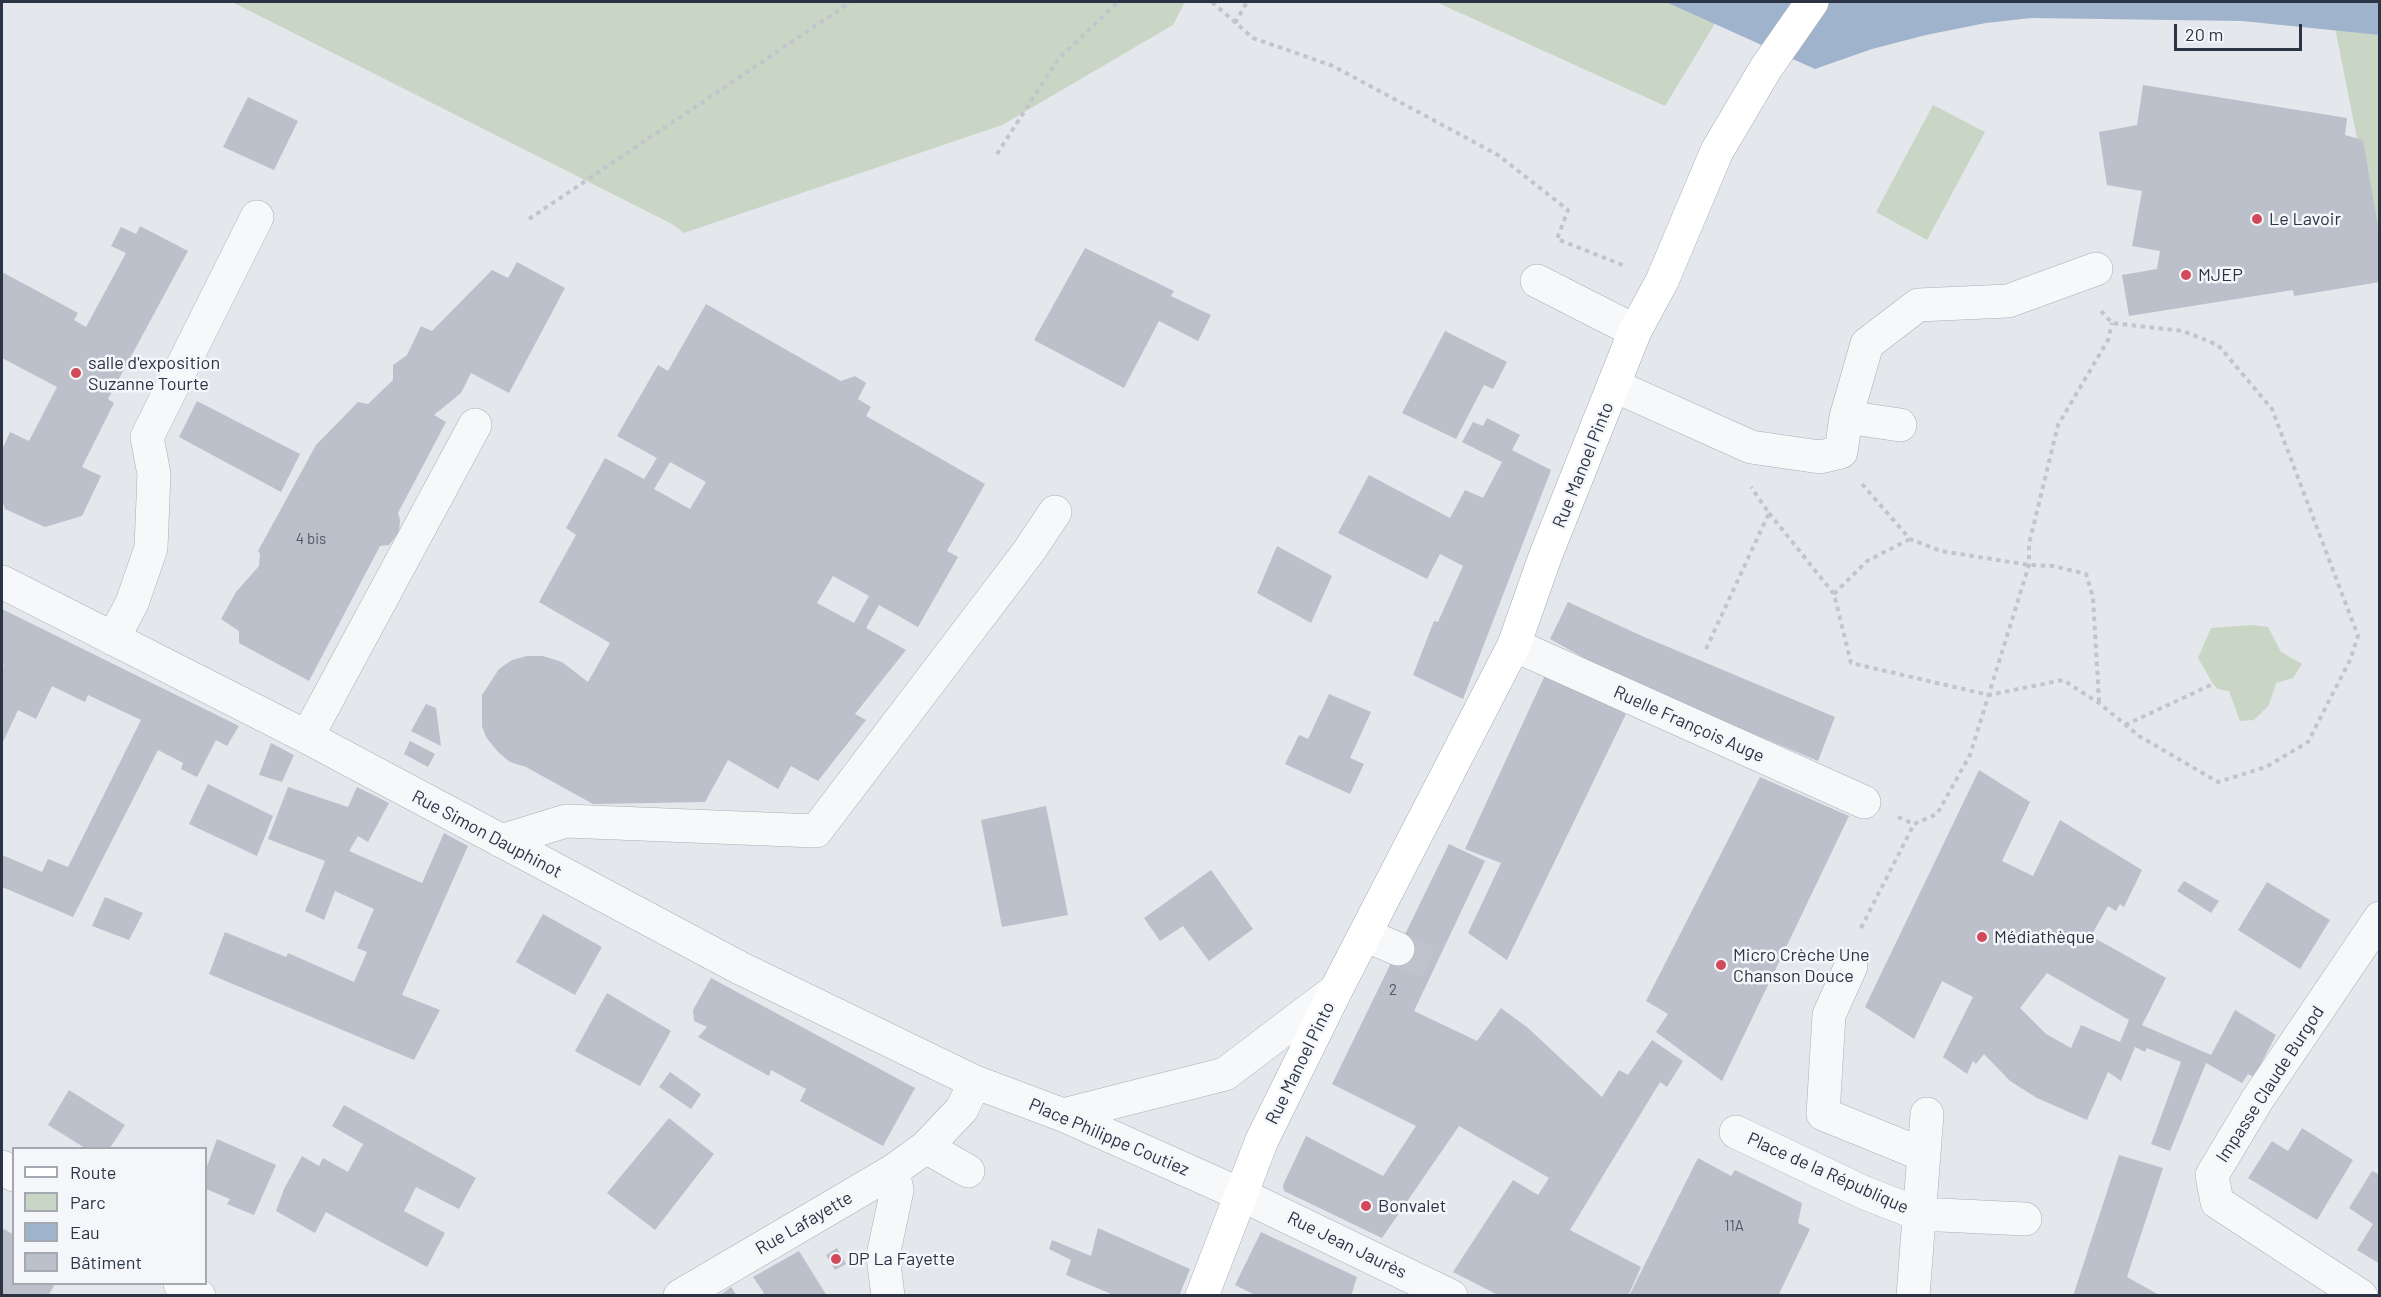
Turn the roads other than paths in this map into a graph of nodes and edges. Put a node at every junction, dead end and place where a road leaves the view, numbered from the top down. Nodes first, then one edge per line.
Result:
1 (1812, 2) edge
2 (257, 217) dead end
3 (2084, 273) road end
4 (1537, 281) dead end
5 (1635, 331) junction
6 (1615, 386) junction
7 (1846, 417) junction
8 (475, 425) dead end
9 (1900, 425) dead end
10 (1055, 512) dead end
11 (2, 582) edge
12 (113, 639) junction
13 (1514, 645) junction
14 (307, 737) junction
15 (1864, 802) dead end
16 (501, 842) junction
17 (2379, 918) edge
18 (1365, 935) junction
19 (1398, 949) tunnel mouth
20 (1851, 966) road end
21 (1336, 990) junction
22 (975, 1082) junction
23 (1927, 1114) dead end
24 (1063, 1115) junction
25 (1737, 1132) dead end
26 (926, 1147) junction
27 (1924, 1155) junction
28 (893, 1171) junction
29 (968, 1171) dead end
30 (1242, 1195) junction
31 (1919, 1214) junction
32 (2025, 1219) dead end
33 (182, 1285) edge
34 (199, 1296) edge
35 (680, 1296) edge
36 (888, 1296) edge
37 (1202, 1296) edge
38 (1451, 1296) edge
39 (1913, 1296) edge
40 (2361, 1296) edge

1 - 5 main road, Rue Manoel Pinto
2 - 12 street
3 - 7 street
4 - 5 street
5 - 6 main road, Rue Manoel Pinto
6 - 7 street
6 - 13 main road, Rue Manoel Pinto
7 - 9 street
8 - 14 street
10 - 16 street
11 - 12 street, Rue Simon Dauphinot
12 - 14 street, Rue Simon Dauphinot
13 - 15 street, Ruelle François Auge
13 - 18 main road, Rue Manoel Pinto
14 - 16 street, Rue Simon Dauphinot
16 - 22 street, Rue Simon Dauphinot
17 - 40 street, Impasse Claude Burgod
18 - 19 street
18 - 21 main road, Rue Manoel Pinto
20 - 27 street
21 - 24 street
21 - 30 main road, Rue Manoel Pinto
22 - 24 street, Place Philippe Coutiez
22 - 26 street, Rue Lafayette
23 - 27 street, Place de la République
24 - 30 street, Place Philippe Coutiez
25 - 31 street, Place de la République
26 - 28 street, Rue Lafayette
26 - 29 street
27 - 31 street, Place de la République
28 - 35 street, Rue Lafayette
28 - 36 street
30 - 37 main road, Rue Manoel Pinto
30 - 38 street, Rue Jean Jaurès
31 - 32 street, Place de la République
31 - 39 street, Place de la République
33 - 34 street

